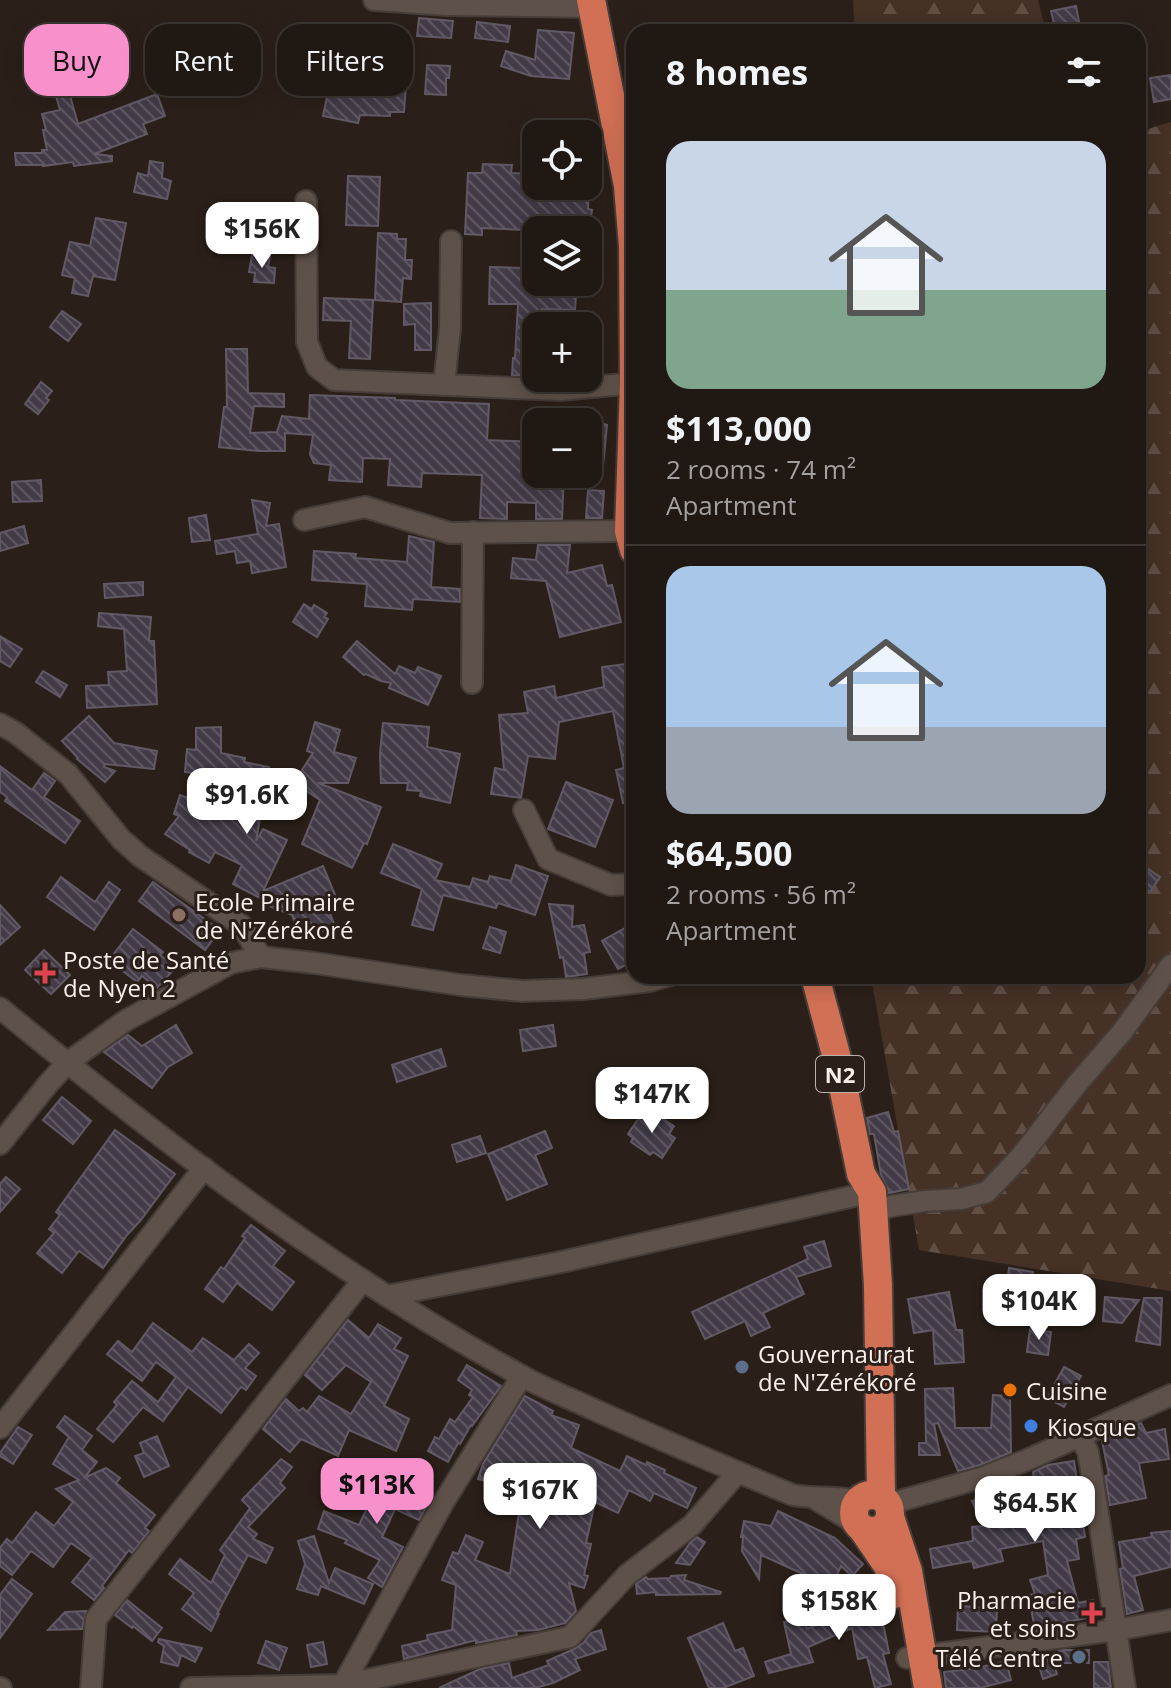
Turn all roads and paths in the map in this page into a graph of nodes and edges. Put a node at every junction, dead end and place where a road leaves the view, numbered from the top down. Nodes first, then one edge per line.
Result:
1 (374, 0) edge
2 (592, 3) edge
3 (626, 176) edge
4 (306, 201) dead end
5 (451, 241) dead end
6 (626, 384) edge
7 (444, 385) junction
8 (304, 520) dead end
9 (473, 532) junction
10 (626, 540) edge
11 (472, 683) dead end
12 (0, 724) edge
13 (524, 810) dead end
14 (626, 884) edge
15 (261, 957) junction
16 (1171, 965) edge
17 (626, 984) edge
18 (817, 984) edge
19 (0, 1008) edge
20 (67, 1063) junction
21 (0, 1144) edge
22 (204, 1168) junction
23 (866, 1193) junction
24 (363, 1280) junction
25 (387, 1296) junction
26 (522, 1376) junction
27 (1171, 1395) edge
28 (0, 1428) edge
29 (1080, 1436) junction
30 (738, 1472) junction
31 (872, 1510) junction
32 (1171, 1620) edge
33 (1116, 1630) junction
34 (915, 1657) junction
35 (343, 1685) junction
36 (91, 1688) edge
37 (191, 1688) edge
38 (912, 1688) edge
39 (928, 1688) edge
40 (1125, 1688) edge

1 - 2 street
2 - 3 highway
4 - 7 street
5 - 7 street
6 - 7 street
8 - 9 street
9 - 10 street
9 - 11 street
12 - 15 street
13 - 14 street
15 - 17 street
15 - 20 street
16 - 23 street
18 - 23 highway, N2
19 - 20 street
20 - 21 street
20 - 22 street
22 - 24 street
22 - 28 street
23 - 25 street
23 - 31 highway, N2
24 - 25 street
24 - 36 street
25 - 26 street
26 - 30 street
26 - 35 street
27 - 29 street
29 - 31 street
29 - 33 street
30 - 31 street
30 - 35 street
31 - 34 highway
32 - 33 street
33 - 34 street
33 - 40 street
34 - 38 highway
34 - 39 highway
35 - 37 street

